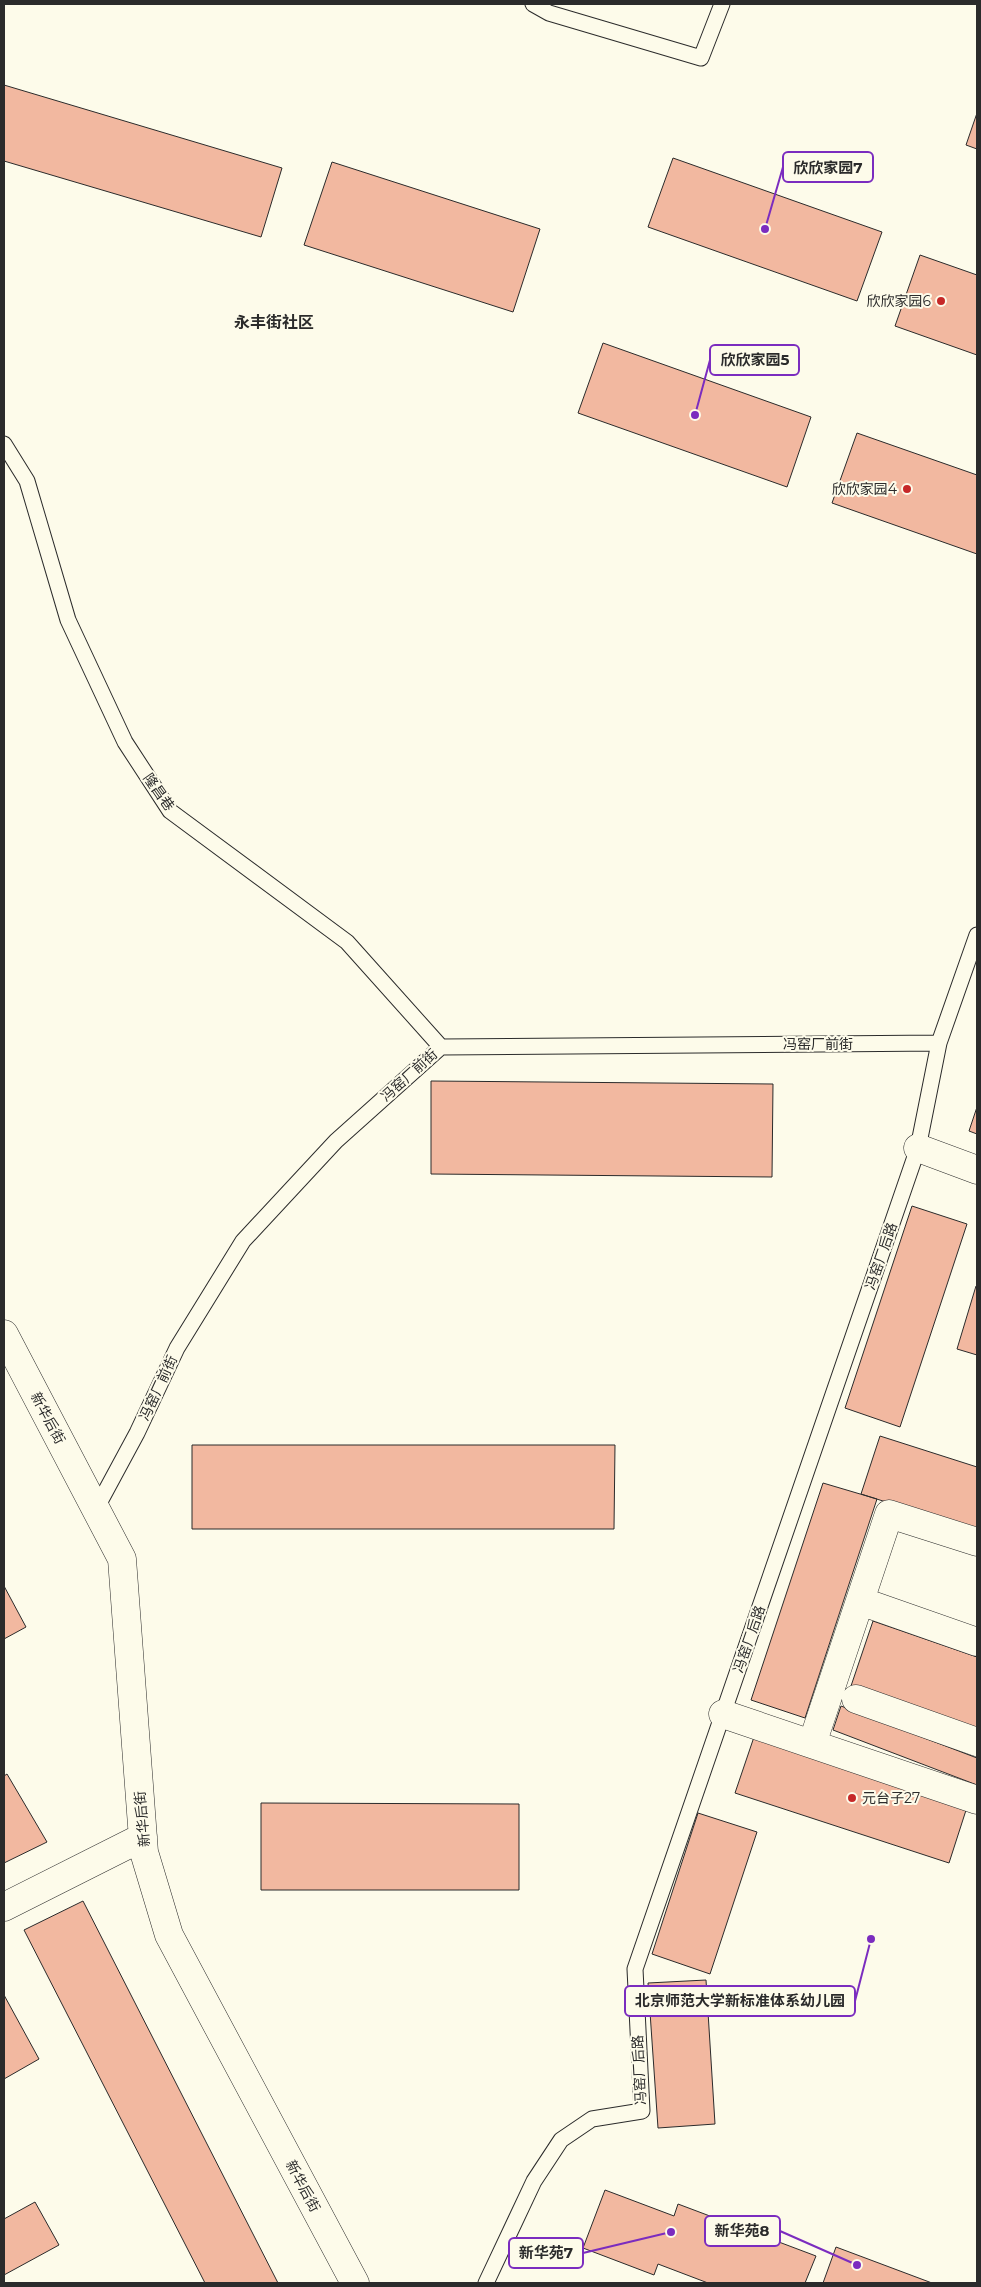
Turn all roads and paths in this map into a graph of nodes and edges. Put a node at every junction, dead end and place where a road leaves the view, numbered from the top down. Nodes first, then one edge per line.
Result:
1 (533, 4) edge
2 (722, 4) edge
3 (4, 444) edge
4 (977, 935) edge
5 (940, 1043) junction
6 (441, 1047) junction
7 (918, 1148) junction
8 (977, 1170) edge
9 (4, 1334) edge
10 (96, 1509) junction
11 (977, 1542) edge
12 (860, 1601) junction
13 (977, 1642) edge
14 (856, 1700) dead end
15 (723, 1714) junction
16 (977, 1742) edge
17 (812, 1744) junction
18 (977, 1800) edge
19 (143, 1837) junction
20 (4, 1907) edge
21 (355, 2283) edge
22 (486, 2283) edge

1 - 2 lane
3 - 6 lane, 隆昌巷
4 - 5 lane, 冯窑厂后路
5 - 6 lane, 冯窑厂前街
5 - 7 lane, 冯窑厂后路
6 - 10 lane, 冯窑厂前街
7 - 8 street
7 - 15 lane, 冯窑厂后路
9 - 10 street, 新华后街
10 - 19 street, 新华后街
11 - 12 street
12 - 13 street
12 - 17 street
14 - 16 street
15 - 17 street
15 - 22 lane, 冯窑厂后路
17 - 18 street
19 - 20 street
19 - 21 street, 新华后街

